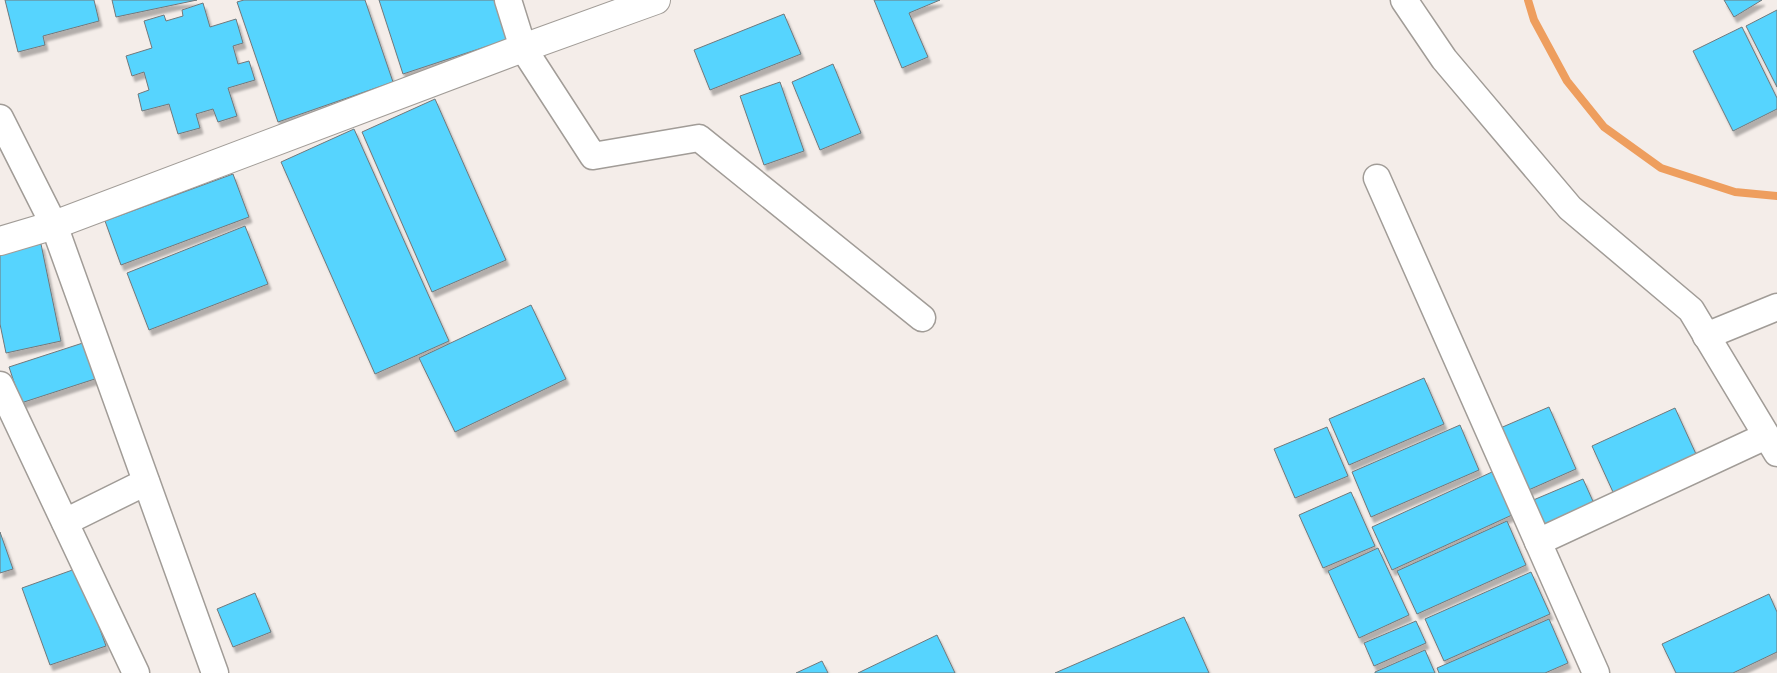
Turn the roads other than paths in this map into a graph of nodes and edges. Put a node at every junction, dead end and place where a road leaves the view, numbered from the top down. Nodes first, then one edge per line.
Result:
1 (508, 0) edge
2 (656, 0) edge
3 (1404, 0) edge
4 (523, 48) junction
5 (0, 118) edge
6 (1377, 178) dead end
7 (54, 225) junction
8 (0, 241) edge
9 (1777, 307) edge
10 (922, 318) dead end
11 (1706, 336) junction
12 (0, 385) edge
13 (1772, 444) edge
14 (146, 482) junction
15 (65, 522) junction
16 (1538, 542) junction
17 (136, 673) edge
18 (215, 673) edge
19 (1596, 673) edge

1 - 4 street
2 - 4 street
3 - 11 street
4 - 7 street
4 - 10 street
5 - 7 street
6 - 16 street
7 - 8 street
7 - 14 street
9 - 11 street
11 - 13 street
12 - 15 street
13 - 16 street
14 - 15 street
14 - 18 street
15 - 17 street
16 - 19 street

